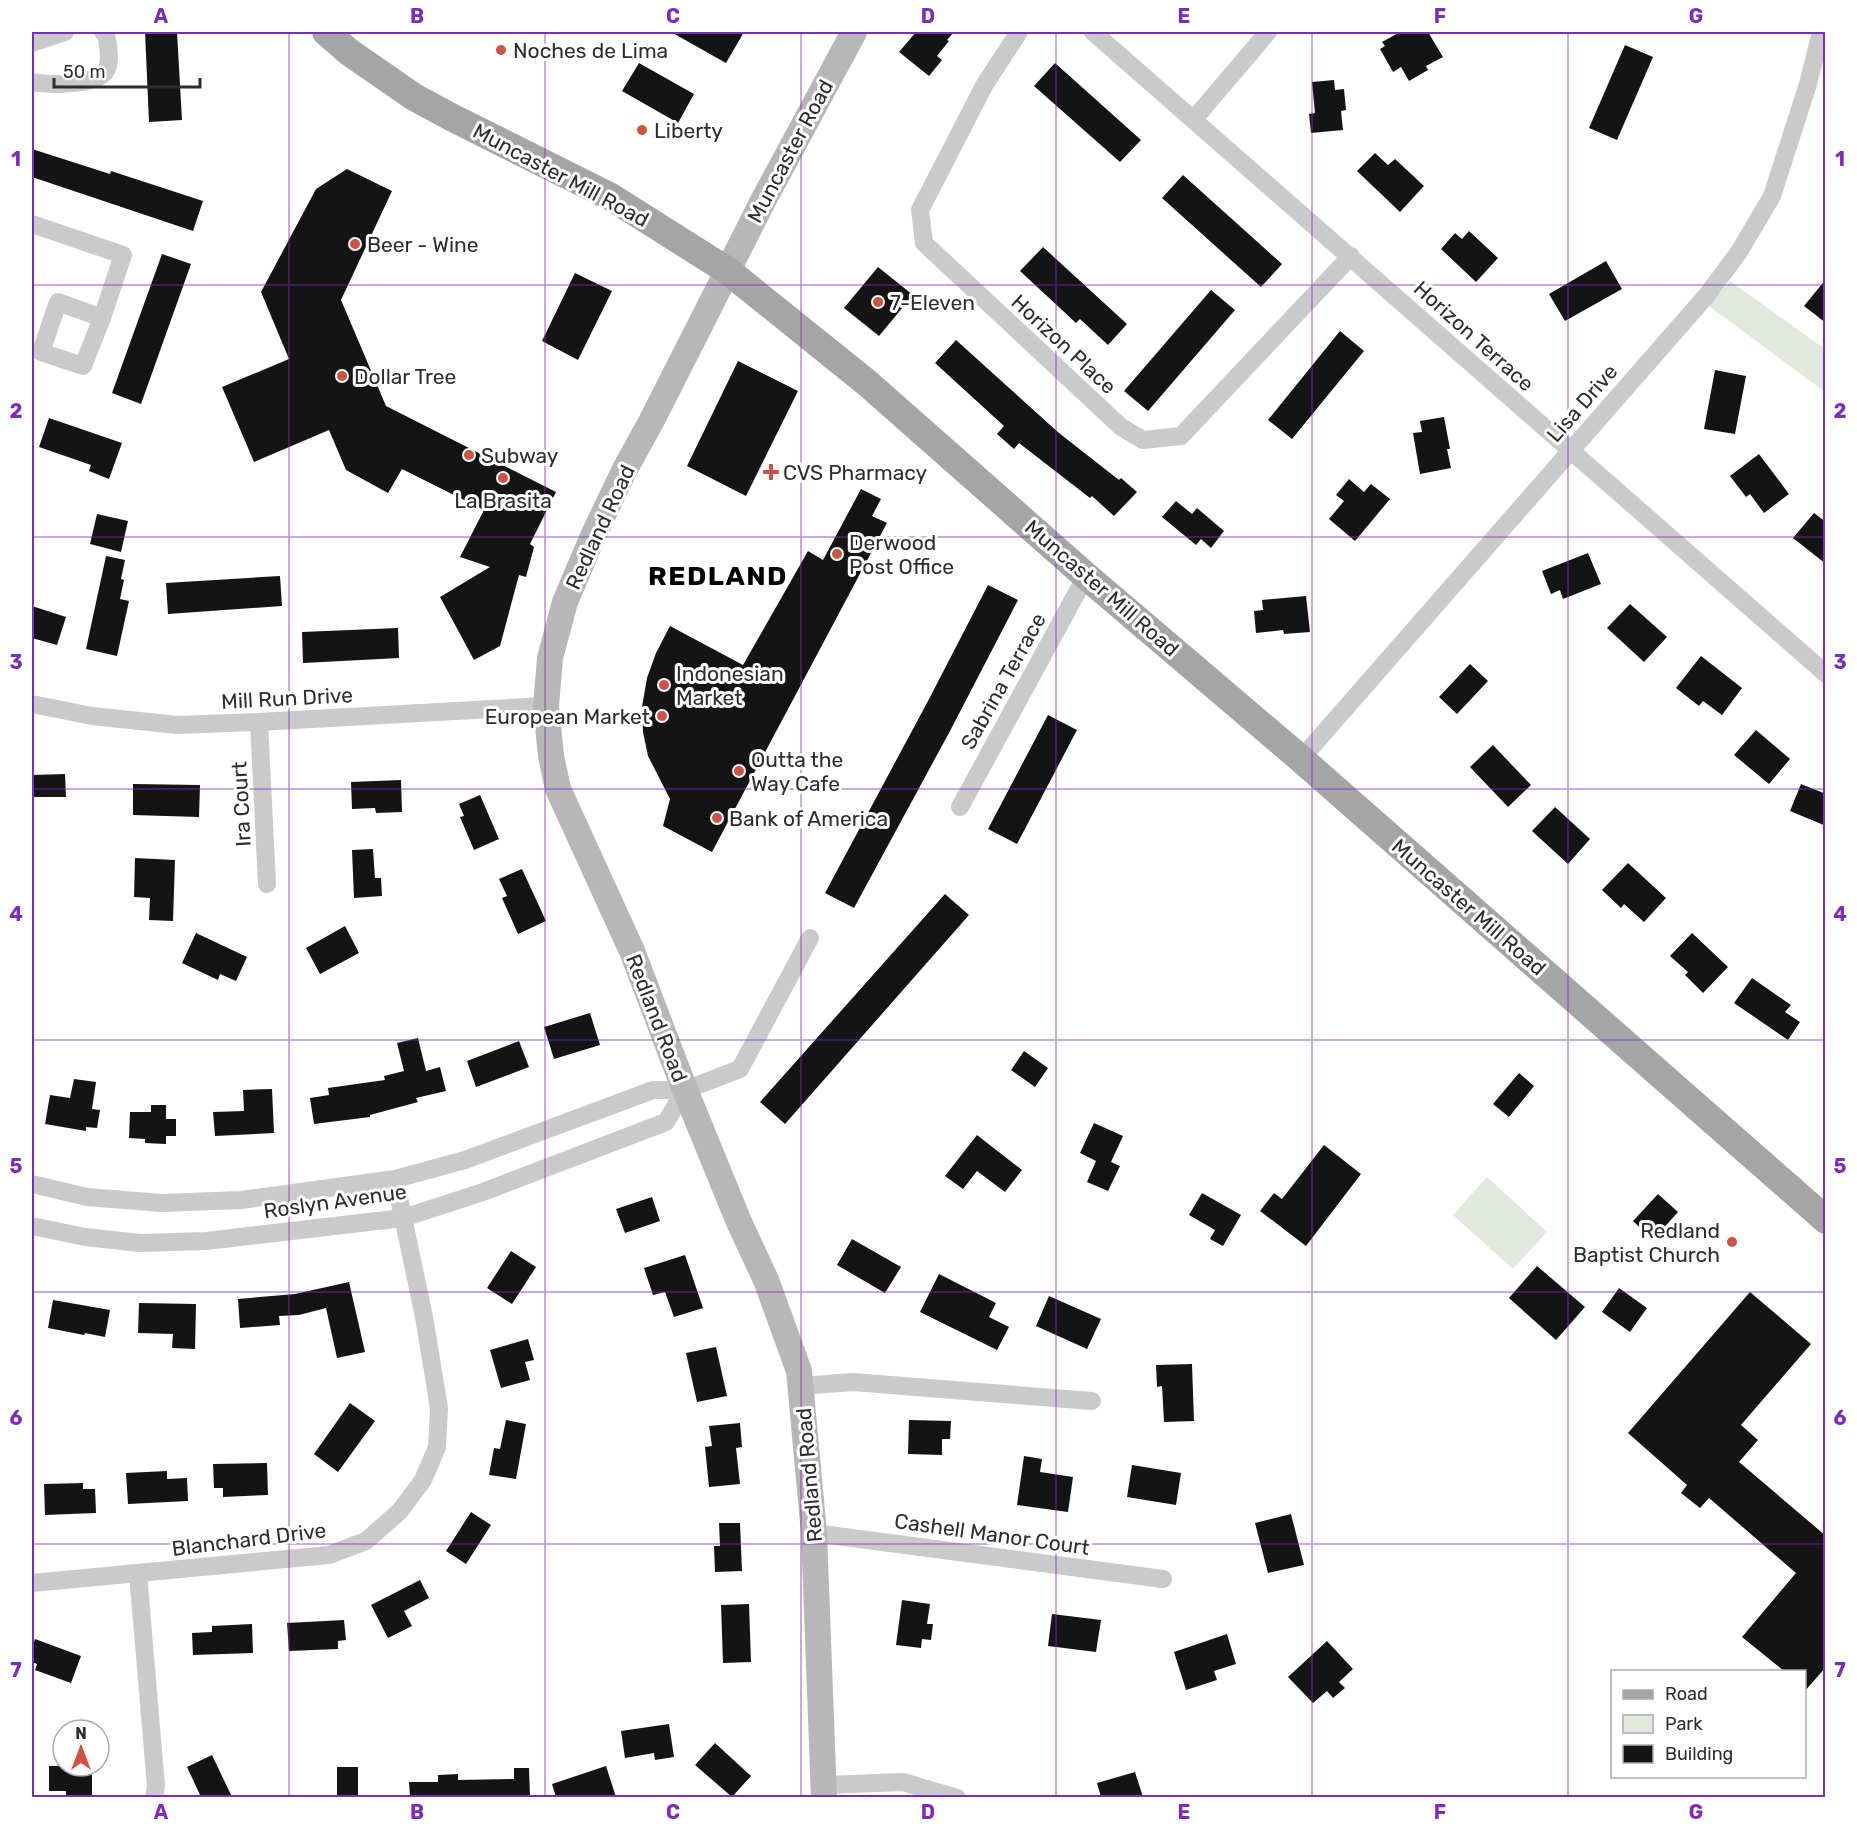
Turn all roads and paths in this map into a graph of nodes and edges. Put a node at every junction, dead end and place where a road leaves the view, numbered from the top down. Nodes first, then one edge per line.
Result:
1 (65, 32) edge
2 (103, 32) edge
3 (326, 32) edge
4 (854, 32) edge
5 (1019, 32) edge
6 (1093, 32) edge
7 (1268, 32) edge
8 (1821, 32) edge
9 (32, 44) edge
10 (32, 82) edge
11 (1817, 87) edge
12 (1194, 119) junction
13 (32, 224) edge
14 (1351, 256) junction
15 (728, 271) junction
16 (102, 318) dead end
17 (1570, 451) junction
18 (1086, 576) junction
19 (1826, 674) edge
20 (32, 704) edge
21 (546, 706) junction
22 (259, 722) junction
23 (1301, 759) junction
24 (960, 807) dead end
25 (267, 884) dead end
26 (810, 938) dead end
27 (685, 1090) junction
28 (395, 1179) junction
29 (32, 1184) edge
30 (403, 1218) junction
31 (1826, 1220) edge
32 (32, 1226) edge
33 (801, 1386) junction
34 (1092, 1401) dead end
35 (814, 1533) junction
36 (138, 1574) junction
37 (1163, 1579) dead end
38 (32, 1583) edge
39 (824, 1791) edge
40 (154, 1797) edge
41 (957, 1797) edge

1 - 9 street
2 - 10 street
3 - 15 main road, Muncaster Mill Road
4 - 15 main road, Muncaster Road
5 - 14 street, Horizon Place
6 - 12 street, Horizon Terrace
7 - 12 street
8 - 11 street, Lisa Drive
11 - 17 street, Lisa Drive
12 - 14 street, Horizon Terrace
13 - 16 street
14 - 17 street, Horizon Terrace
15 - 18 main road, Muncaster Mill Road
15 - 21 main road, Redland Road
17 - 19 street, Horizon Terrace
17 - 23 street, Lisa Drive
18 - 23 main road, Muncaster Mill Road
18 - 24 street, Sabrina Terrace
20 - 22 street, Mill Run Drive
21 - 22 street, Mill Run Drive
21 - 27 main road, Redland Road
22 - 25 street, Ira Court
23 - 31 main road, Muncaster Mill Road
26 - 27 street, Roslyn Avenue
27 - 28 street, Roslyn Avenue
27 - 30 street, Roslyn Avenue
27 - 33 main road, Redland Road
28 - 29 street, Roslyn Avenue
28 - 30 street, Blanchard Drive
30 - 32 street, Roslyn Avenue
30 - 36 street, Blanchard Drive
33 - 34 street
33 - 35 main road, Redland Road
35 - 37 street, Cashell Manor Court
35 - 39 main road, Redland Road
36 - 38 street, Blanchard Drive
36 - 40 street
39 - 41 street

